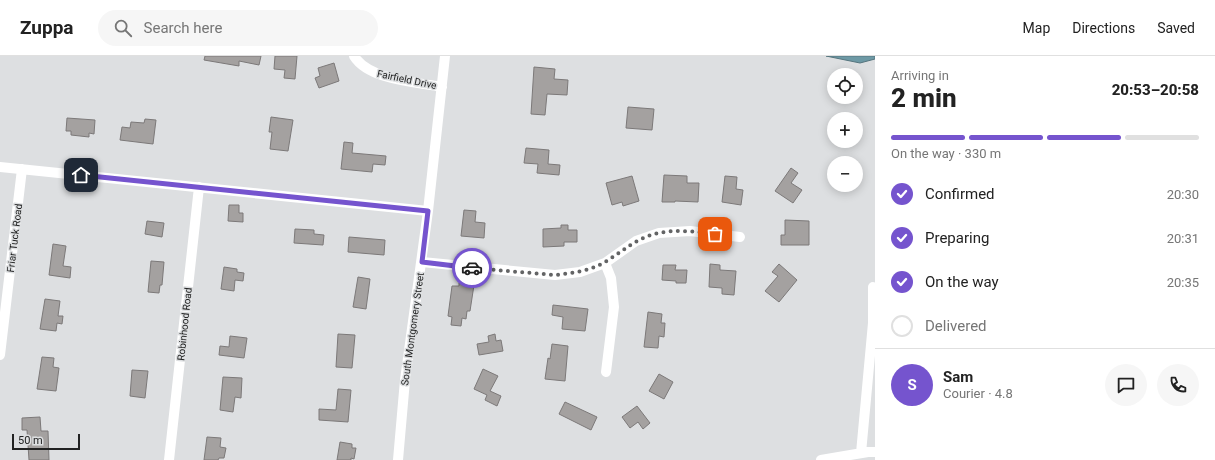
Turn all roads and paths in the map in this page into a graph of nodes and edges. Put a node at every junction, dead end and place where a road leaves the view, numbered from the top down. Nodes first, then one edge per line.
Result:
1 (354, 56) edge
2 (445, 56) edge
3 (442, 87) junction
4 (0, 167) edge
5 (22, 169) junction
6 (199, 187) junction
7 (428, 211) junction
8 (740, 237) dead end
9 (422, 262) junction
10 (605, 262) junction
11 (873, 287) dead end
12 (874, 323) edge
13 (0, 355) edge
14 (606, 372) dead end
15 (871, 390) edge
16 (875, 452) edge
17 (861, 453) junction
18 (169, 460) edge
19 (398, 460) edge
20 (821, 460) edge

1 - 3 street, Fairfield Drive
2 - 3 street, South Montgomery Street
3 - 7 street, South Montgomery Street
4 - 5 street
5 - 6 street
5 - 13 street, Friar Tuck Road
6 - 7 street
6 - 18 street, Robinhood Road
7 - 9 street, South Montgomery Street
8 - 10 street
9 - 10 street
9 - 19 street, South Montgomery Street
10 - 14 street
11 - 12 street
12 - 15 street
15 - 17 street
16 - 17 street
17 - 20 street

